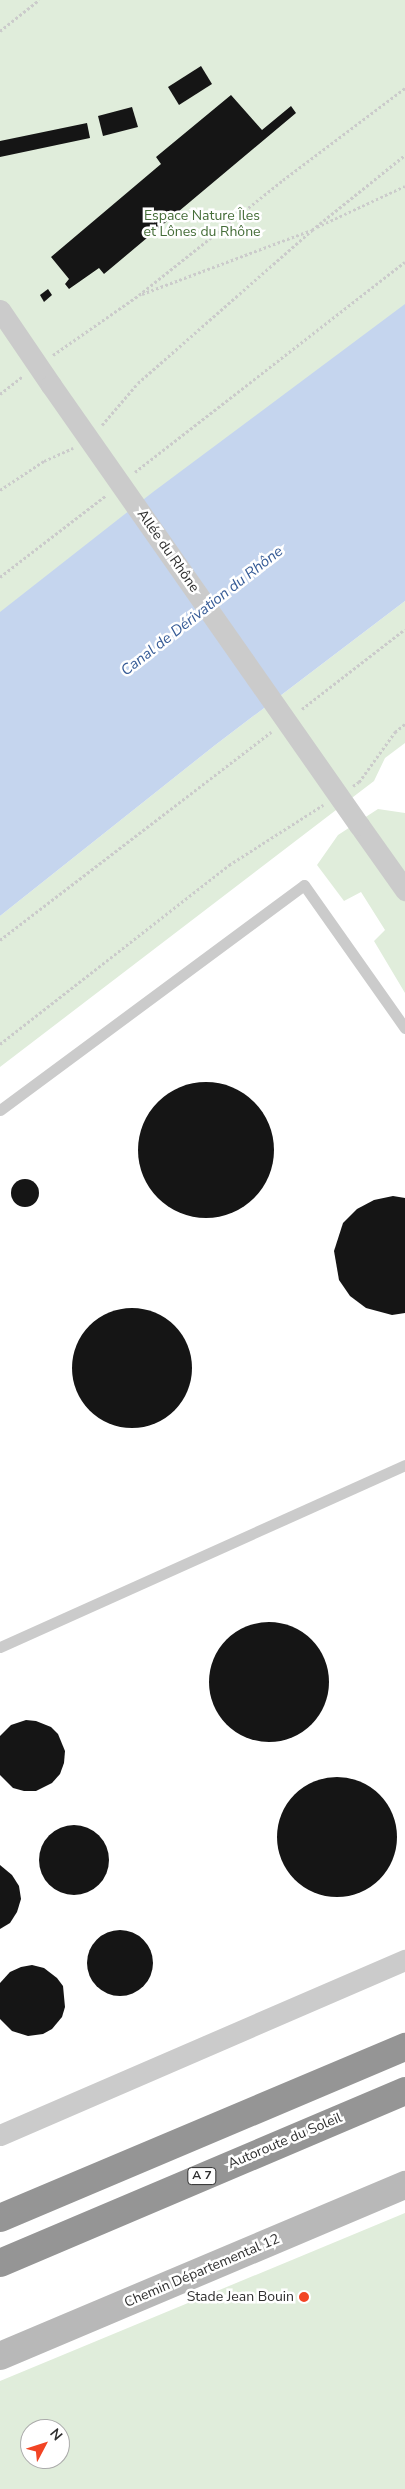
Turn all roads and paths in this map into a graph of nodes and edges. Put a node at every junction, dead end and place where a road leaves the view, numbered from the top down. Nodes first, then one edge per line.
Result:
1 (39, 0) edge
2 (0, 31) edge
3 (405, 88) edge
4 (405, 155) edge
5 (405, 186) edge
6 (312, 230) junction
7 (405, 262) edge
8 (139, 295) junction
9 (0, 310) edge
10 (37, 366) junction
11 (0, 394) edge
12 (96, 429) dead end
13 (74, 448) dead end
14 (132, 474) dead end
15 (0, 490) edge
16 (109, 493) dead end
17 (0, 577) edge
18 (405, 629) edge
19 (301, 709) dead end
20 (405, 724) edge
21 (278, 727) dead end
22 (351, 787) dead end
23 (329, 801) dead end
24 (405, 890) edge
25 (0, 940) edge
26 (405, 1028) edge
27 (0, 1044) edge
28 (0, 1110) edge
29 (405, 1465) edge
30 (0, 1647) edge
31 (405, 1960) edge
32 (405, 2047) edge
33 (405, 2091) edge
34 (0, 2135) edge
35 (405, 2186) edge
36 (0, 2218) edge
37 (0, 2263) edge
38 (0, 2356) edge

1 - 2 path
3 - 8 path
4 - 6 path
5 - 6 path
6 - 8 path
6 - 12 path
7 - 14 path
8 - 10 path
9 - 10 street, Allée du Rhône
10 - 11 path
10 - 24 street, Allée du Rhône, bridge
13 - 15 path
16 - 17 path
18 - 19 path
20 - 22 path
21 - 25 path
23 - 27 path
26 - 28 lane
29 - 30 lane
31 - 34 street
32 - 36 highway
33 - 37 highway, Autoroute du Soleil / A 7
35 - 38 main road, Chemin Départemental 12

